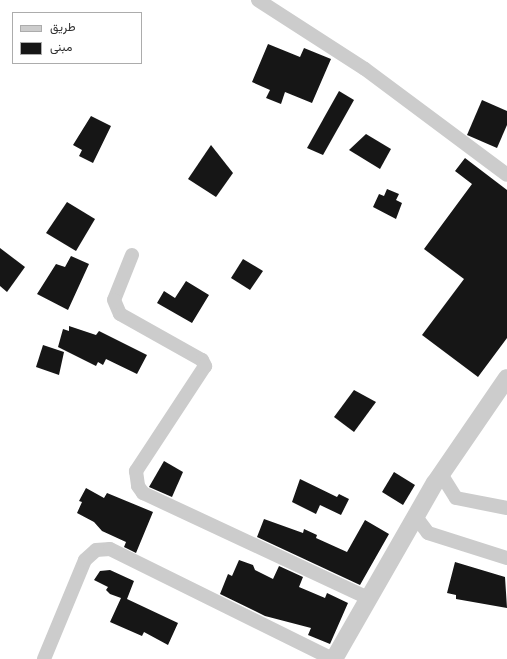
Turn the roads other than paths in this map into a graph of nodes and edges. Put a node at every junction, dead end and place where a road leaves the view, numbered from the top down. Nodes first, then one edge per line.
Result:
1 (258, 0) edge
2 (507, 175) edge
3 (132, 255) dead end
4 (507, 378) edge
5 (441, 474) junction
6 (507, 508) edge
7 (416, 516) junction
8 (507, 558) edge
9 (368, 598) junction
10 (44, 659) edge
11 (334, 659) edge

1 - 2 street
3 - 9 street
4 - 5 street
5 - 6 street
5 - 7 street
7 - 8 street
7 - 9 street
9 - 11 street
10 - 11 street

